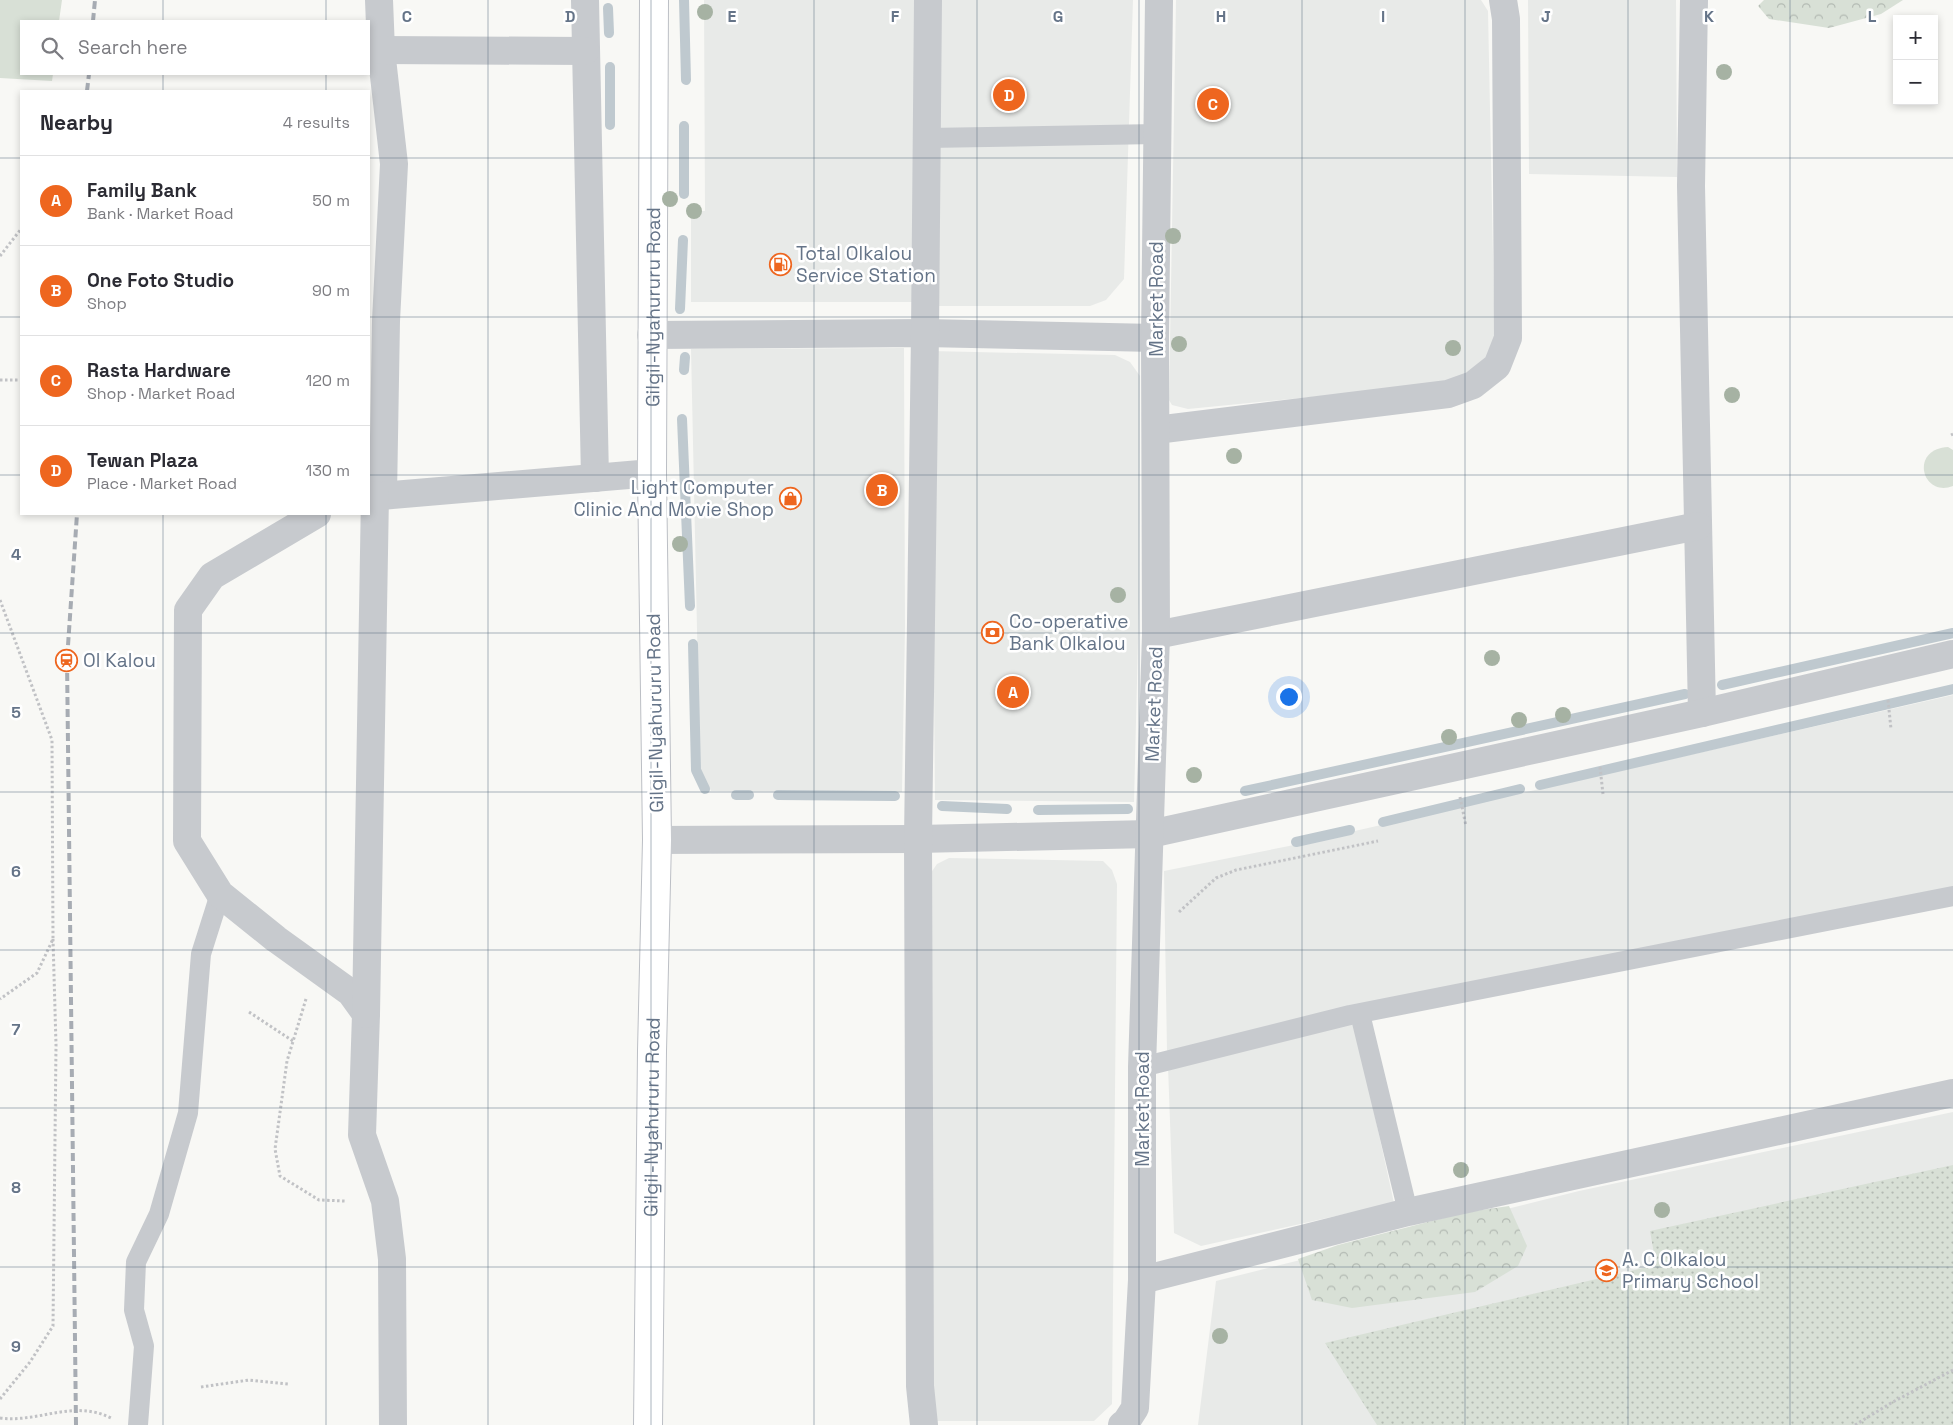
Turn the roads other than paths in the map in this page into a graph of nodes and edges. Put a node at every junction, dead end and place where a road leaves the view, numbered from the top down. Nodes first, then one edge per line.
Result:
1 (379, 0) edge
2 (585, 0) edge
3 (654, 0) edge
4 (928, 0) edge
5 (1159, 0) edge
6 (1503, 0) edge
7 (1694, 0) edge
8 (381, 50) junction
9 (585, 51) junction
10 (1157, 134) junction
11 (927, 138) junction
12 (925, 333) junction
13 (651, 334) junction
14 (1155, 338) junction
15 (1156, 430) junction
16 (652, 473) junction
17 (595, 478) junction
18 (376, 496) edge
19 (314, 515) edge
20 (1698, 526) junction
21 (1156, 635) junction
22 (1953, 654) edge
23 (1702, 713) junction
24 (1150, 834) junction
25 (918, 839) junction
26 (657, 840) junction
27 (220, 894) junction
28 (1953, 896) edge
29 (366, 1014) junction
30 (1360, 1014) junction
31 (1142, 1067) junction
32 (1953, 1093) edge
33 (1408, 1212) junction
34 (1142, 1280) junction
35 (1130, 1419) edge
36 (138, 1425) edge
37 (393, 1425) edge
38 (648, 1425) edge
39 (924, 1425) edge

1 - 8 street
2 - 9 street
3 - 13 main road, Gilgil-Nyahururu Road
4 - 11 street
5 - 10 street, Market Road
6 - 15 street
7 - 20 street
8 - 9 street
8 - 18 street
9 - 17 street
10 - 11 lane
10 - 14 street, Market Road
11 - 12 street
12 - 13 street
12 - 14 street
12 - 25 street
13 - 16 main road, Gilgil-Nyahururu Road
14 - 15 street, Market Road
15 - 21 street, Market Road
16 - 17 street
16 - 26 main road, Gilgil-Nyahururu Road
17 - 18 street
18 - 29 street
19 - 27 street
20 - 21 street
20 - 23 street
21 - 24 street, Market Road
22 - 23 street
23 - 24 street
24 - 25 street
24 - 31 street, Market Road
25 - 26 street
25 - 39 street
26 - 38 main road, Gilgil-Nyahururu Road
27 - 29 street
27 - 36 lane
28 - 30 lane
29 - 37 street
30 - 31 lane
30 - 33 lane
31 - 34 street, Market Road
32 - 33 street
33 - 34 street
34 - 35 street, Market Road

